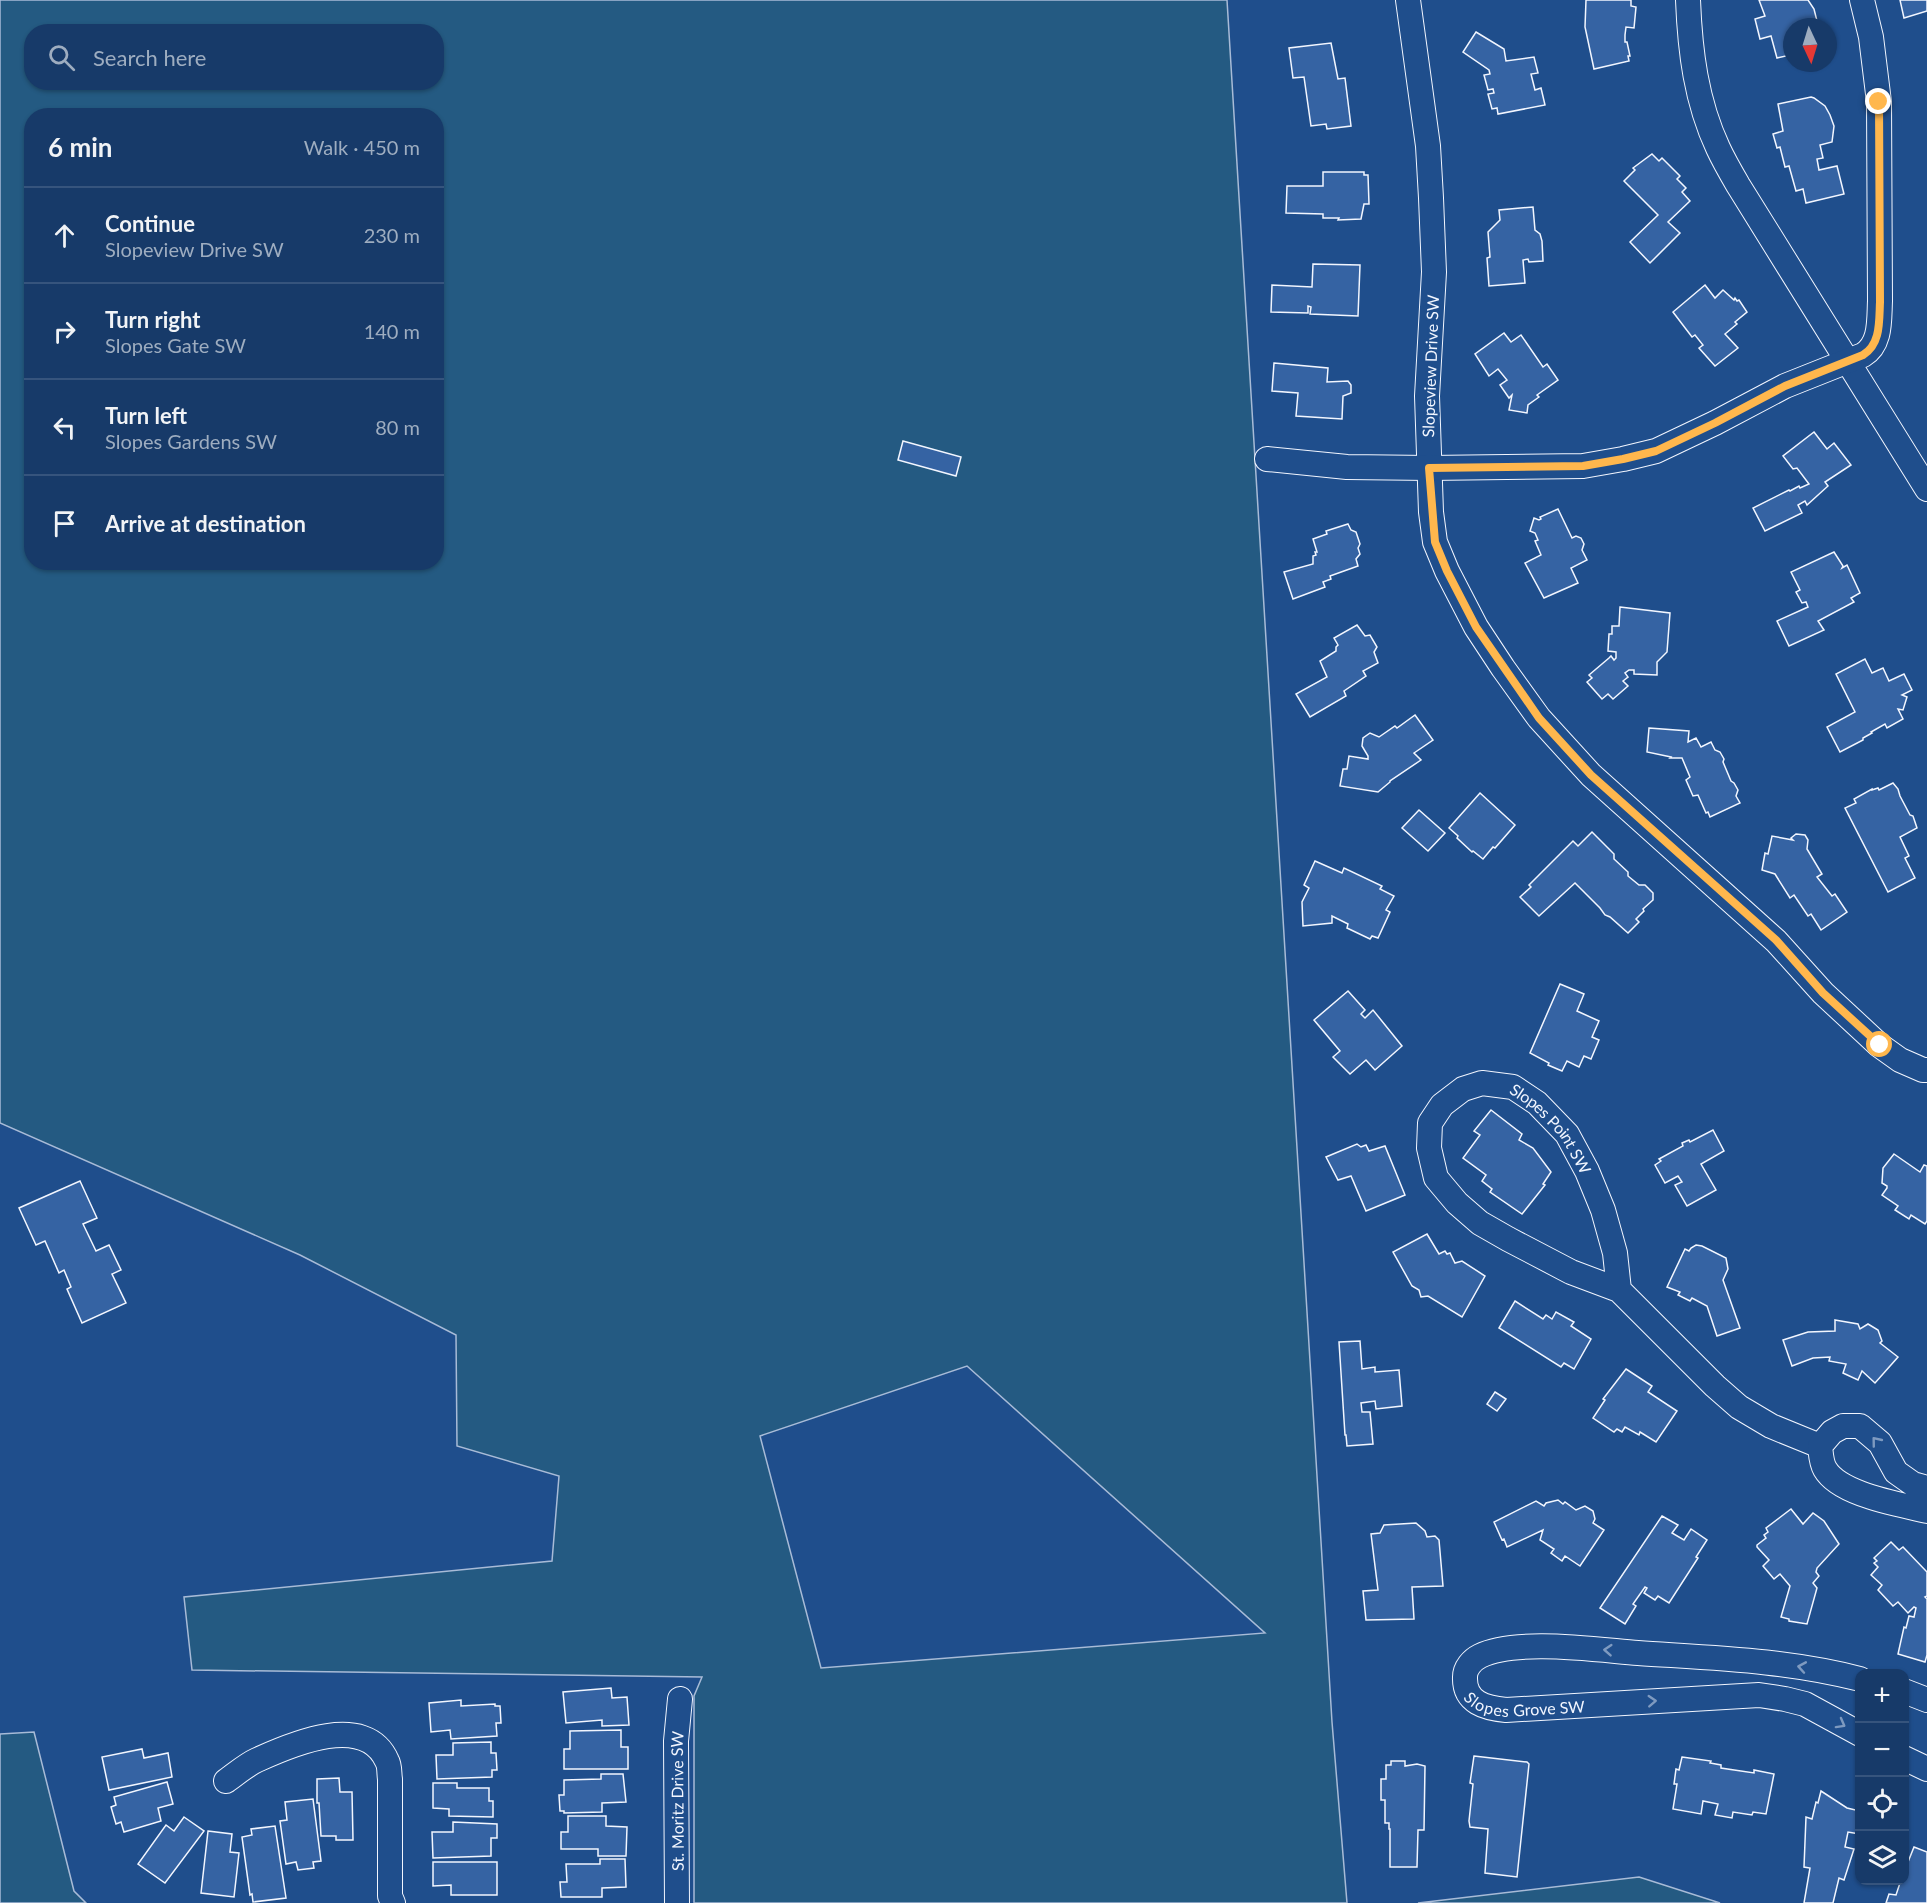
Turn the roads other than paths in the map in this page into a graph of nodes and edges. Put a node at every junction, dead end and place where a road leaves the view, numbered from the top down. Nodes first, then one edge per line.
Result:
1 (1408, 0) edge
2 (1688, 0) edge
3 (1862, 0) edge
4 (1847, 361) junction
5 (1267, 459) dead end
6 (1429, 468) junction
7 (1927, 489) edge
8 (1927, 1070) edge
9 (1620, 1290) junction
10 (1820, 1446) junction
11 (1920, 1486) edge
12 (1927, 1511) edge
13 (1855, 1678) edge
14 (1909, 1693) edge
15 (680, 1699) dead end
16 (1927, 1700) edge
17 (1855, 1731) edge
18 (1909, 1760) edge
19 (1927, 1769) edge
20 (226, 1781) dead end
21 (393, 1903) edge
22 (677, 1903) edge

1 - 6 street, Slopeview Drive SW
2 - 4 street
3 - 4 street
4 - 6 street
4 - 7 street
5 - 6 street
6 - 8 street, Slopeview Drive SW
9 - 9 street, Slopes Point SW
9 - 10 street, Slopes Point SW
11 -> 10 street
10 - 12 street
13 -> 17 street, Slopes Grove SW
14 - 16 street
15 - 22 street, St. Moritz Drive SW
18 - 19 street
20 - 21 street

